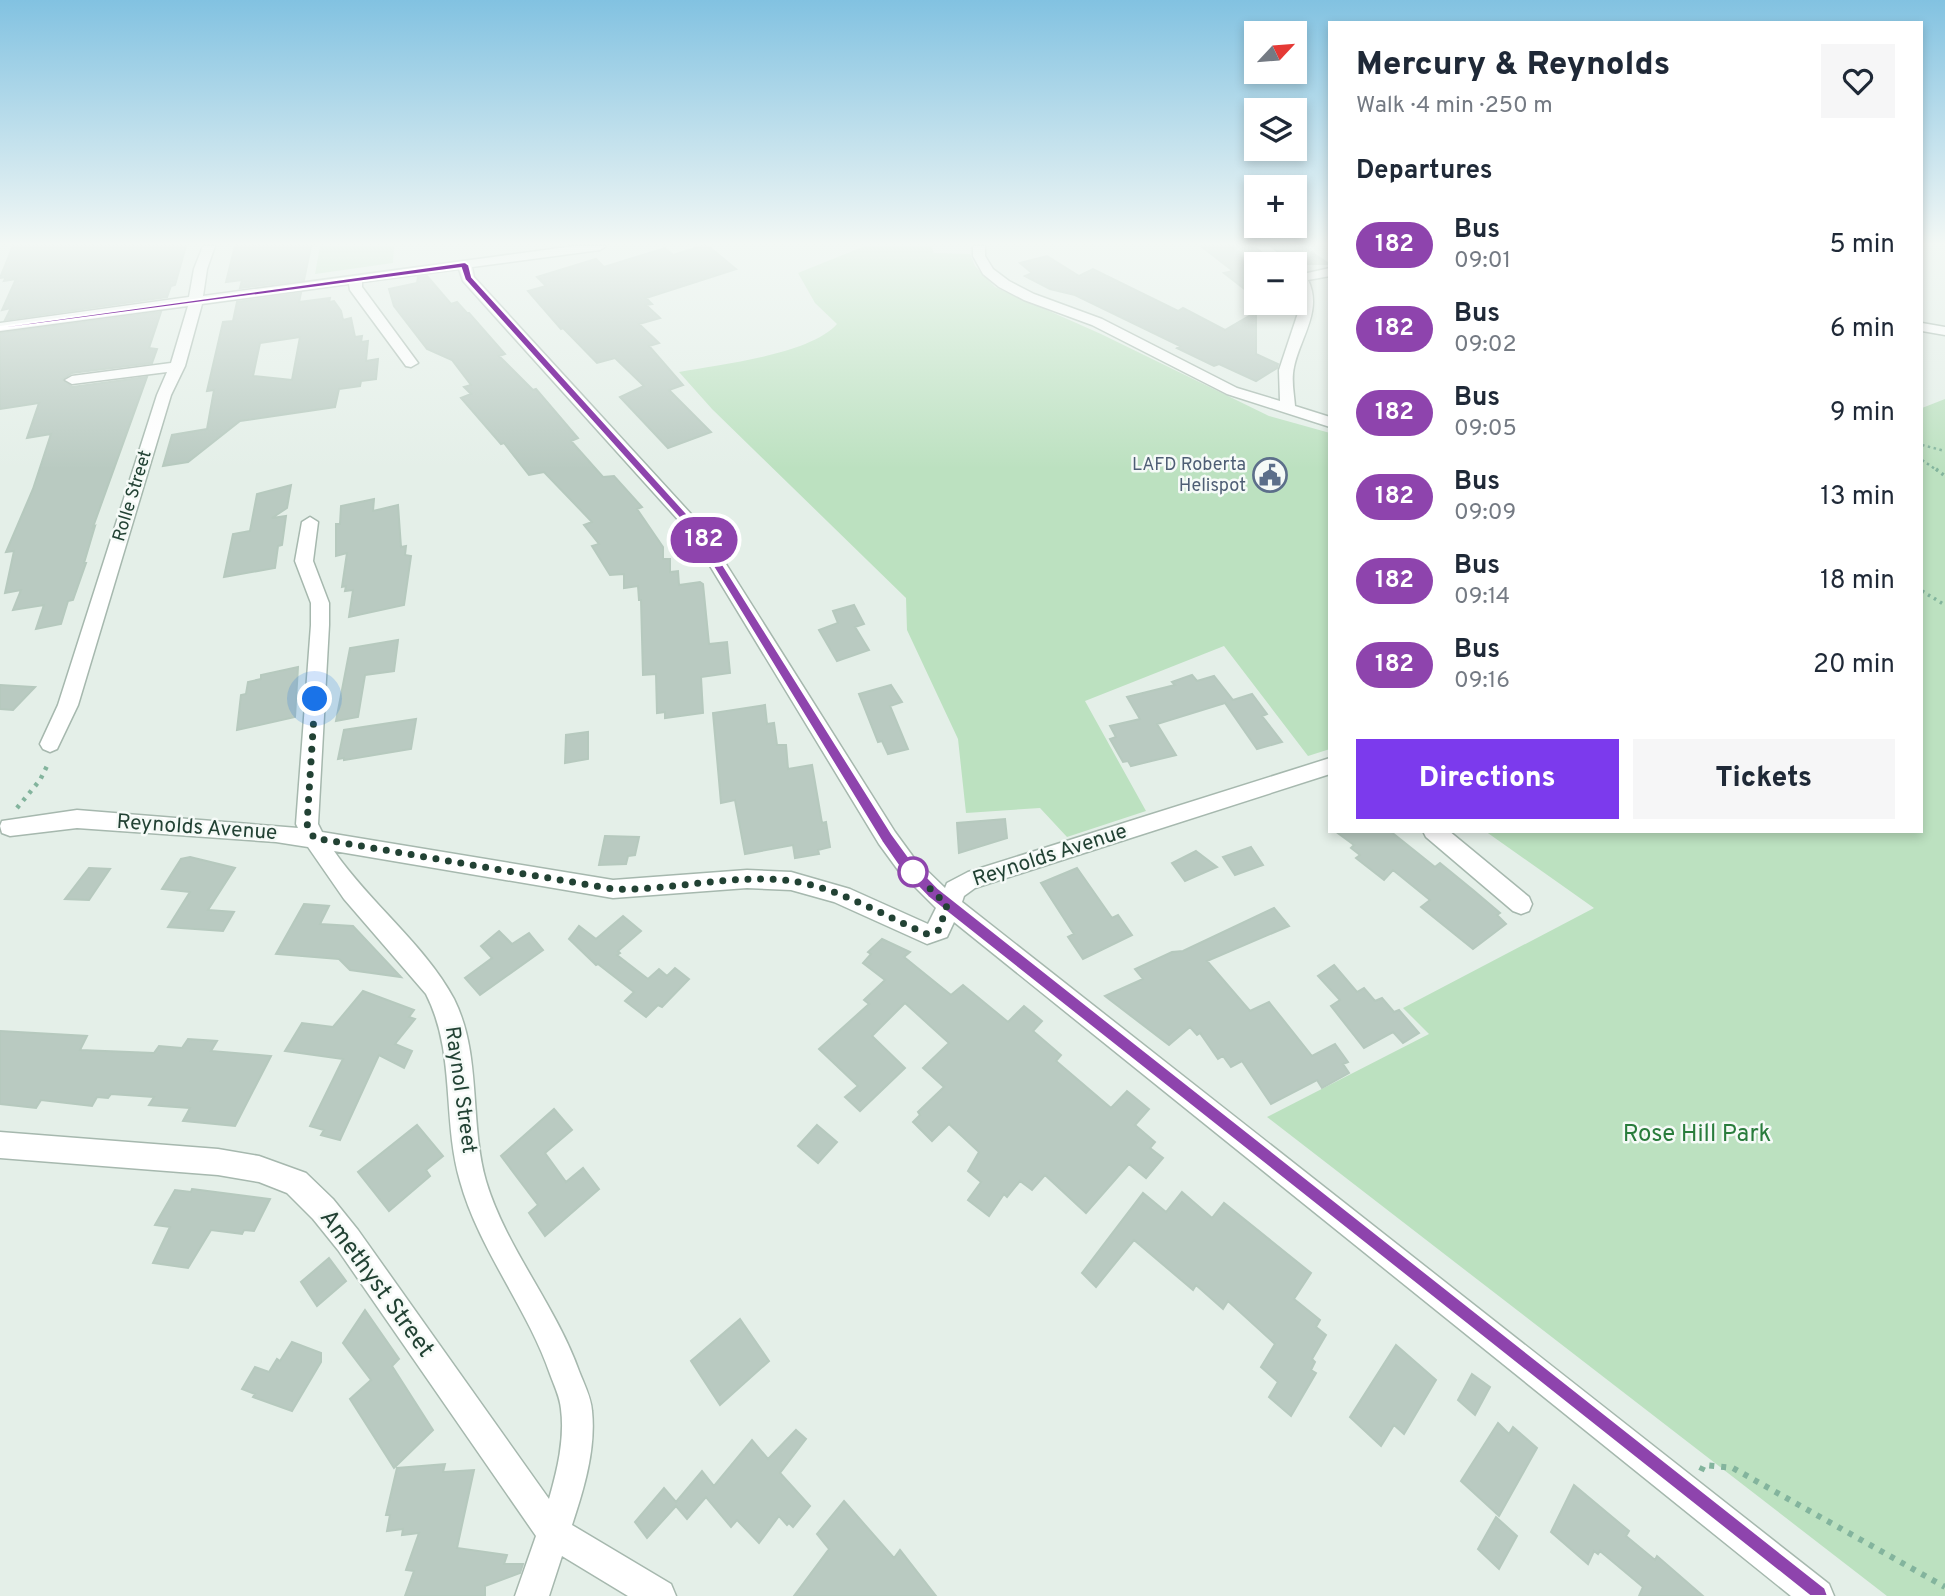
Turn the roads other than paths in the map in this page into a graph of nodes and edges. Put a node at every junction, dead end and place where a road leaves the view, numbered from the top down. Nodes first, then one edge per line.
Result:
1 (49, 320) edge
2 (190, 320) edge
3 (380, 320) edge
4 (506, 320) edge
5 (1093, 320) edge
6 (1302, 320) edge
7 (0, 327) edge
8 (1923, 327) edge
9 (1945, 331) edge
10 (411, 363) dead end
11 (178, 366) junction
12 (72, 380) dead end
13 (1288, 409) junction
14 (1328, 421) edge
15 (310, 522) dead end
16 (50, 744) road end
17 (1328, 767) edge
18 (10, 827) road end
19 (1436, 833) edge
20 (314, 838) junction
21 (1521, 904) dead end
22 (947, 905) junction
23 (6, 1151) edge
24 (552, 1531) junction
25 (532, 1596) edge
26 (659, 1596) edge
27 (1817, 1596) edge

1 - 7 street
2 - 11 street, Rolle Street
3 - 10 street
4 - 22 street
5 - 13 street
6 - 13 street
8 - 9 street
11 - 12 street
11 - 16 street, Rolle Street
13 - 14 street
15 - 20 street, Raynol Street
17 - 22 street, Reynolds Avenue
18 - 20 street, Reynolds Avenue
19 - 21 street
20 - 22 street, Reynolds Avenue
20 - 24 street, Raynol Street
22 - 27 street
23 - 24 street, Amethyst Street
24 - 25 street, Raynol Street
24 - 26 street, Amethyst Street

